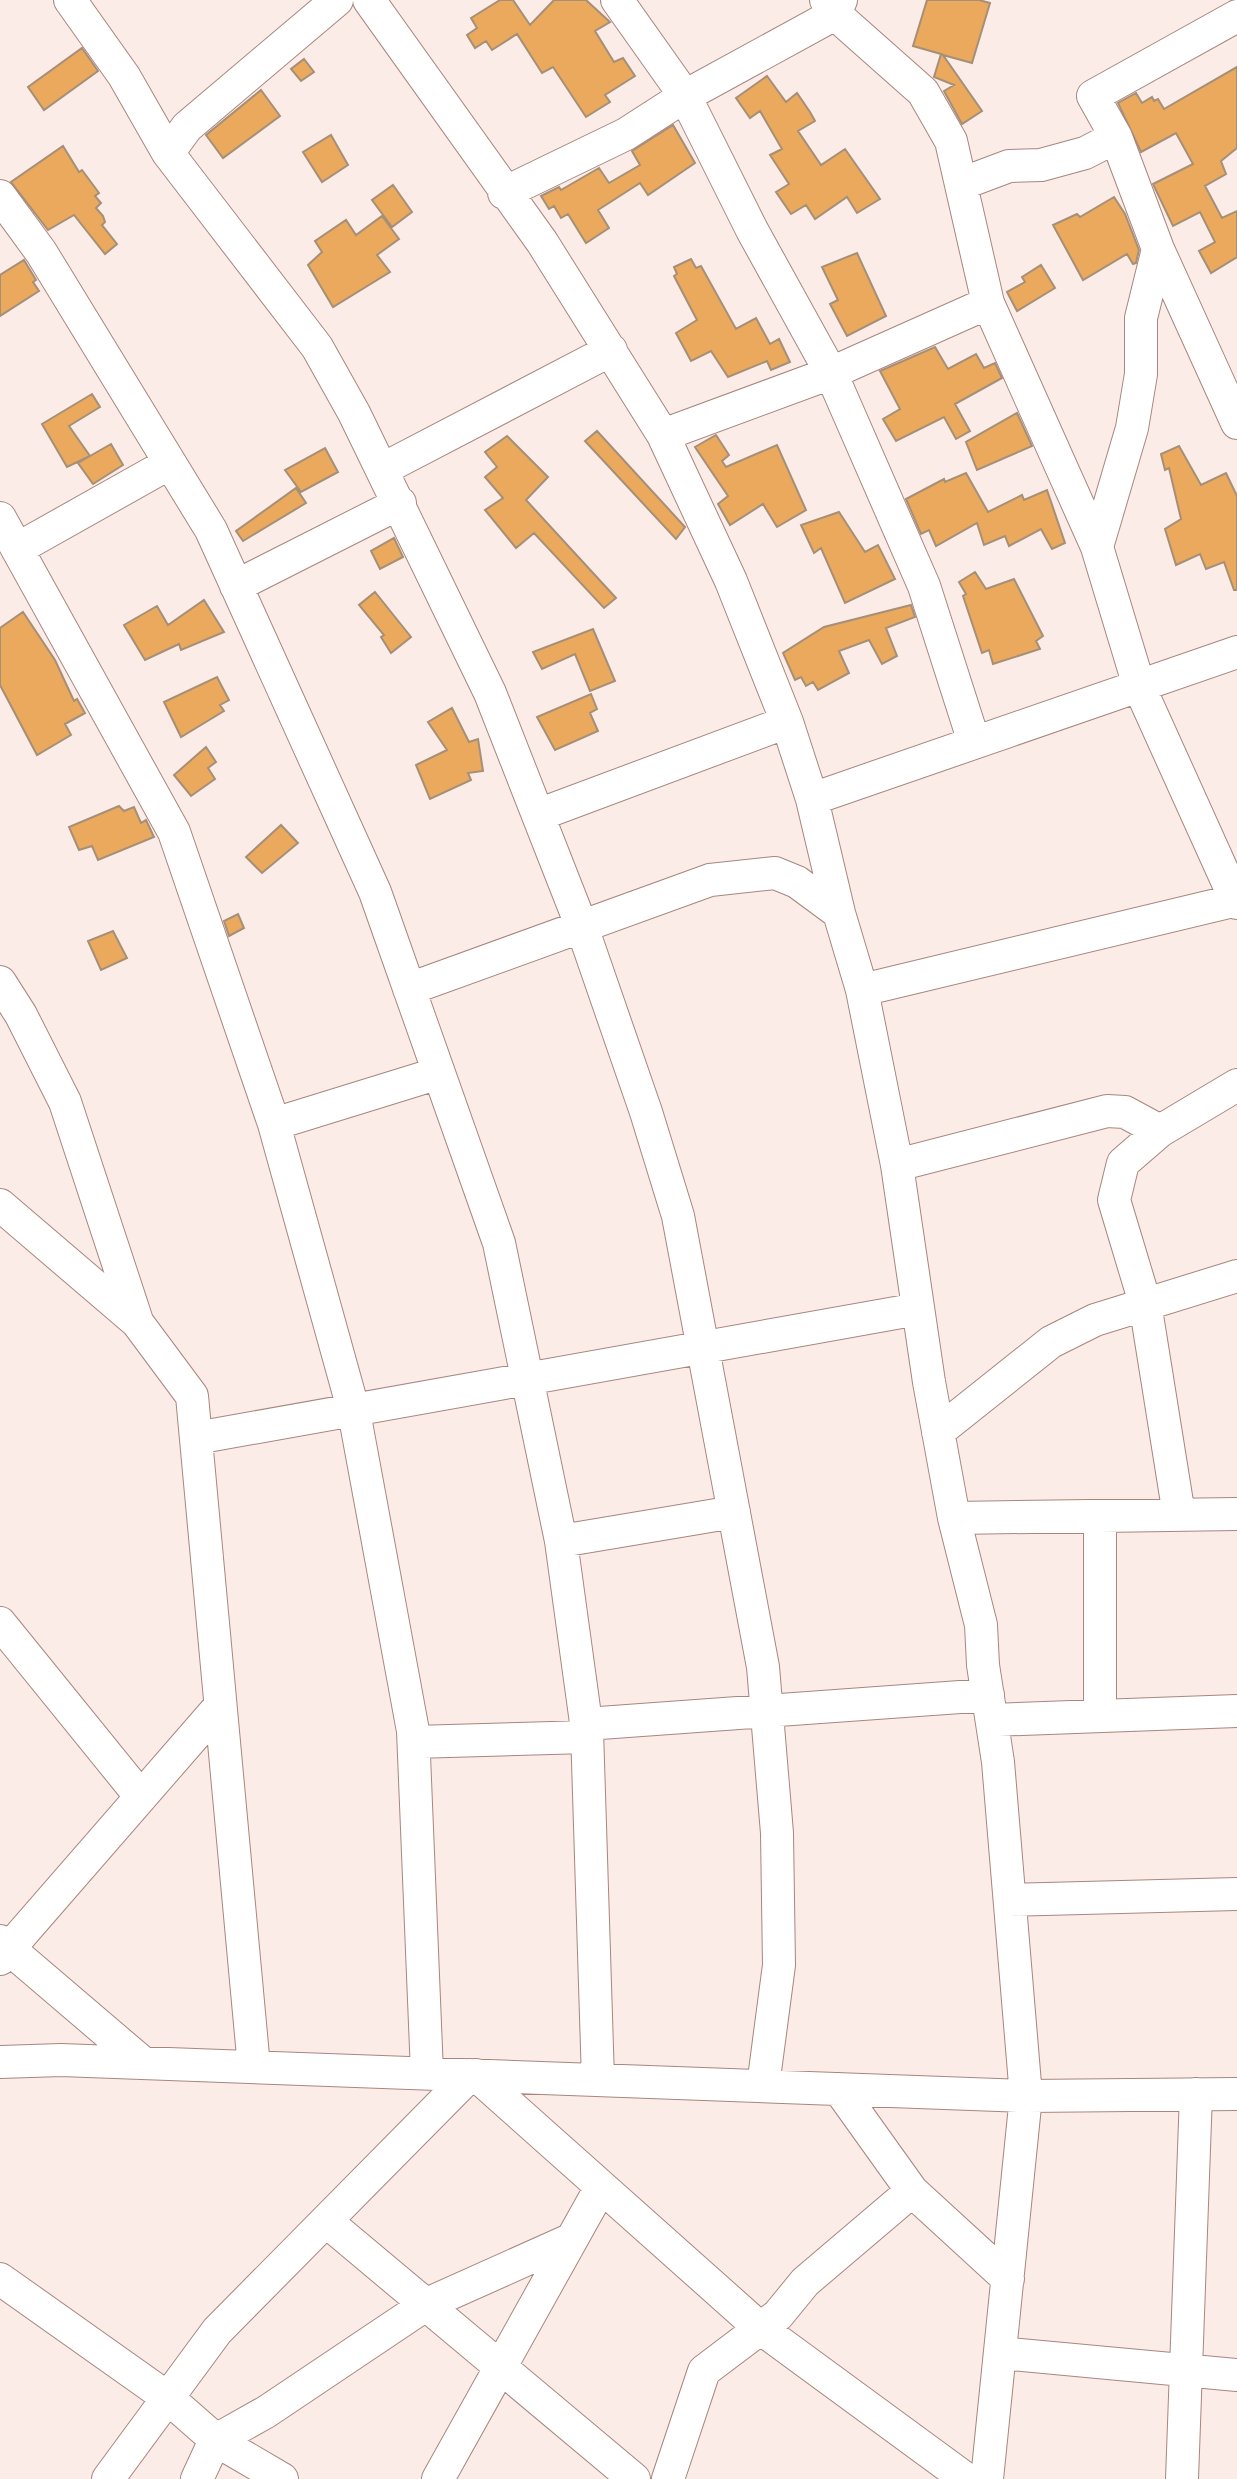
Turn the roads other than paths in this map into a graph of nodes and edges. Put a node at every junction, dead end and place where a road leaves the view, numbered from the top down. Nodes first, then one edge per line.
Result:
1 (70, 0) edge
2 (337, 0) edge
3 (369, 0) edge
4 (618, 0) edge
5 (834, 5) edge
6 (1237, 16) edge
7 (685, 96) junction
8 (1116, 137) junction
9 (168, 153) junction
10 (961, 184) junction
11 (504, 193) junction
12 (0, 196) edge
13 (1158, 249) junction
14 (988, 303) junction
15 (611, 350) junction
16 (831, 373) junction
17 (1237, 423) edge
18 (663, 435) junction
19 (170, 463) junction
20 (383, 469) junction
21 (400, 503) junction
22 (0, 518) edge
23 (1097, 547) junction
24 (17, 549) junction
25 (236, 586) junction
26 (1237, 652) edge
27 (1139, 686) junction
28 (788, 722) junction
29 (974, 743) junction
30 (812, 799) junction
31 (538, 814) junction
32 (1237, 901) edge
33 (839, 913) junction
34 (582, 927) junction
35 (0, 982) edge
36 (409, 989) junction
37 (862, 990) junction
38 (439, 1073) junction
39 (1237, 1085) edge
40 (274, 1124) junction
41 (1160, 1131) junction
42 (897, 1165) junction
43 (0, 1205) edge
44 (1237, 1276) edge
45 (1145, 1303) junction
46 (918, 1309) junction
47 (137, 1322) junction
48 (703, 1348) junction
49 (527, 1381) junction
50 (354, 1412) junction
51 (938, 1432) junction
52 (196, 1438) junction
53 (734, 1512) junction
54 (1237, 1514) edge
55 (1180, 1515) junction
56 (1100, 1516) junction
57 (954, 1518) junction
58 (561, 1541) junction
59 (0, 1623) edge
60 (220, 1706) junction
61 (990, 1708) junction
62 (766, 1711) junction
63 (1237, 1711) edge
64 (1100, 1716) junction
65 (587, 1730) junction
66 (414, 1742) junction
67 (141, 1797) junction
68 (1237, 1894) edge
69 (1010, 1900) junction
70 (3, 1950) edge
71 (0, 2062) edge
72 (143, 2063) junction
73 (254, 2067) junction
74 (427, 2073) junction
75 (472, 2075) junction
76 (598, 2080) junction
77 (763, 2086) junction
78 (839, 2089) junction
79 (1196, 2094) junction
80 (1237, 2094) edge
81 (1026, 2096) junction
82 (601, 2187) junction
83 (912, 2191) junction
84 (326, 2221) junction
85 (572, 2239) junction
86 (0, 2279) edge
87 (1007, 2279) junction
88 (427, 2304) junction
89 (760, 2328) junction
90 (1000, 2353) junction
91 (500, 2366) junction
92 (1187, 2371) junction
93 (1237, 2375) edge
94 (168, 2398) junction
95 (217, 2441) junction
96 (108, 2479) edge
97 (197, 2479) edge
98 (282, 2479) edge
99 (438, 2479) edge
100 (634, 2479) edge
101 (668, 2479) edge
102 (966, 2479) edge
103 (987, 2479) edge
104 (1182, 2479) edge

1 - 9 street
2 - 9 street
3 - 11 street
4 - 7 street
5 - 7 street
5 - 10 street
6 - 8 street
7 - 11 street
7 - 16 street
8 - 10 street
8 - 13 street
9 - 20 street
10 - 14 street
11 - 15 street
12 - 19 street
13 - 17 street
13 - 23 street
14 - 16 street
14 - 23 street
15 - 18 street
15 - 20 street
16 - 18 street
16 - 29 street
18 - 28 street
19 - 24 street
19 - 25 street
20 - 21 street
21 - 25 street
21 - 31 street
22 - 24 street
23 - 27 street
24 - 40 street
25 - 36 street
26 - 27 street
27 - 29 street
27 - 32 street
28 - 30 street
28 - 31 street
29 - 30 street
30 - 33 street
31 - 34 street
32 - 37 street
33 - 34 street
33 - 37 street
34 - 36 street
34 - 48 street
35 - 47 street
36 - 38 street
37 - 42 street
38 - 40 street
38 - 49 street
39 - 41 street
40 - 50 street
41 - 42 street
41 - 45 street
42 - 46 street
43 - 47 street
44 - 45 street
45 - 51 street
45 - 55 street
46 - 48 street
46 - 51 street
47 - 52 street
48 - 49 street
48 - 53 street
49 - 50 street
49 - 58 street
50 - 52 street
50 - 66 street
51 - 57 street
52 - 60 street
53 - 58 street
53 - 62 street
54 - 55 street
55 - 56 street
56 - 57 street
56 - 64 street
57 - 61 street
58 - 65 street
59 - 67 street
60 - 67 street
60 - 73 street
61 - 62 street
61 - 64 street
61 - 69 street
62 - 65 street
62 - 77 street
63 - 64 street
65 - 66 street
65 - 76 street
66 - 74 street
67 - 70 street
68 - 69 street
69 - 81 street
70 - 72 street
71 - 72 street
72 - 73 street
73 - 74 street
74 - 75 street
75 - 76 street
75 - 82 street
75 - 84 street
76 - 77 street
77 - 78 street
78 - 81 street
78 - 83 street
79 - 80 street
79 - 81 street
79 - 92 street
81 - 87 street
82 - 85 street
82 - 89 street
83 - 87 street
83 - 89 street
84 - 88 street
84 - 94 street
85 - 88 street
85 - 91 street
86 - 94 street
87 - 90 street
88 - 91 street
88 - 95 street
89 - 101 street
89 - 102 street
90 - 92 street
90 - 103 street
91 - 99 street
91 - 100 street
92 - 93 street
92 - 104 street
94 - 95 street
94 - 96 street
95 - 97 street
95 - 98 street

